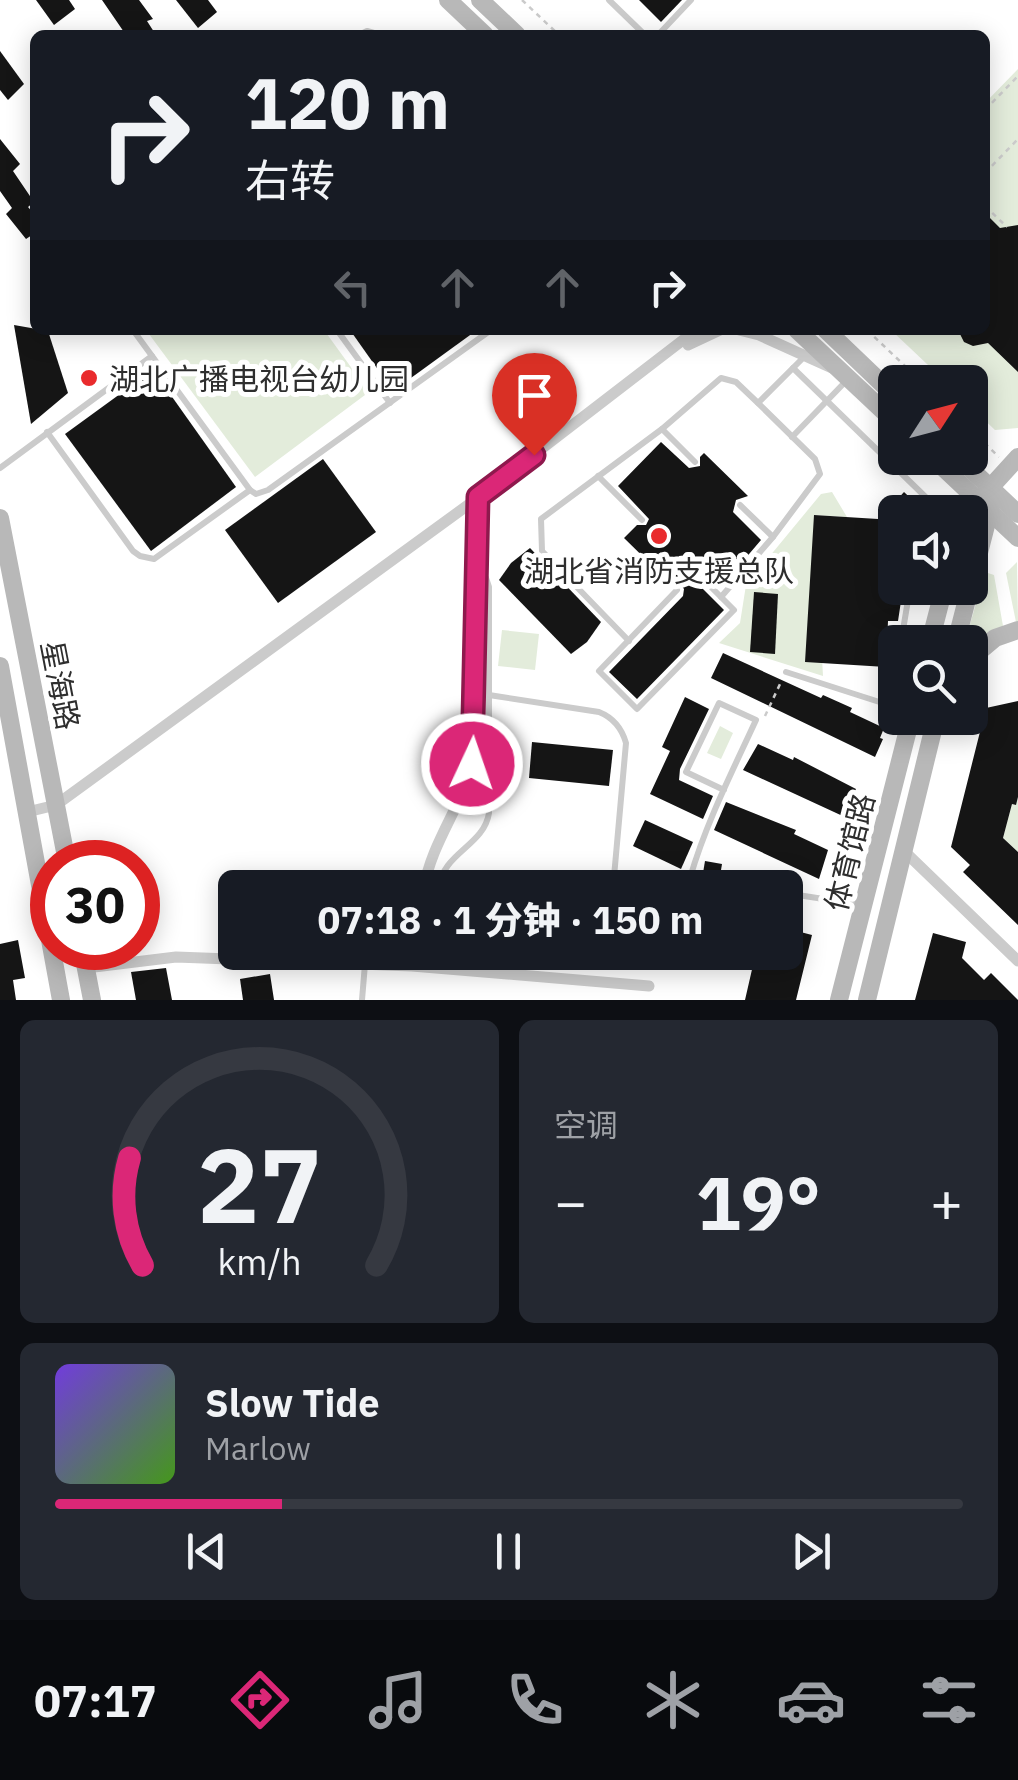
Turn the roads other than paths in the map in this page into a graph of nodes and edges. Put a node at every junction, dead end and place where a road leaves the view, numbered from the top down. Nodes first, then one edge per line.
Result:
1 (448, 0) edge
2 (480, 0) edge
3 (608, 0) edge
4 (690, 0) edge
5 (480, 30) edge
6 (512, 30) edge
7 (640, 30) edge
8 (663, 30) edge
9 (137, 335) edge
10 (341, 335) edge
11 (484, 335) edge
12 (690, 335) edge
13 (707, 335) edge
14 (759, 335) edge
15 (802, 335) edge
16 (831, 335) edge
17 (152, 356) junction
18 (805, 356) junction
19 (793, 368) junction
20 (646, 371) junction
21 (845, 376) junction
22 (878, 380) edge
23 (827, 400) junction
24 (390, 402) junction
25 (758, 403) junction
26 (878, 406) edge
27 (662, 429) junction
28 (46, 432) junction
29 (792, 437) junction
30 (695, 462) dead end
31 (1014, 462) edge
32 (0, 468) edge
33 (952, 475) edge
34 (598, 476) junction
35 (250, 490) junction
36 (924, 495) edge
37 (973, 495) edge
38 (987, 495) edge
39 (478, 497) junction
40 (988, 504) edge
41 (740, 505) dead end
42 (988, 509) edge
43 (1018, 514) edge
44 (0, 518) edge
45 (642, 520) dead end
46 (773, 537) junction
47 (1018, 538) edge
48 (684, 560) dead end
49 (476, 570) junction
50 (678, 590) dead end
51 (721, 597) junction
52 (1018, 630) edge
53 (628, 641) junction
54 (988, 644) edge
55 (0, 666) edge
56 (786, 672) road end
57 (489, 694) junction
58 (878, 702) edge
59 (907, 735) edge
60 (932, 735) edge
61 (724, 790) junction
62 (56, 805) junction
63 (27, 812) junction
64 (62, 840) edge
65 (903, 850) junction
66 (429, 870) edge
67 (443, 870) edge
68 (615, 870) edge
69 (692, 870) edge
70 (803, 896) edge
71 (864, 905) junction
72 (160, 958) edge
73 (218, 958) edge
74 (1018, 960) edge
75 (86, 970) edge
76 (364, 970) edge
77 (509, 970) edge
78 (649, 986) dead end
79 (62, 1000) edge
80 (92, 1000) edge
81 (362, 1000) edge
82 (840, 1000) edge
83 (867, 1000) edge

1 - 5 main road
2 - 6 main road
3 - 7 lane
4 - 8 lane
9 - 17 lane
10 - 24 lane
11 - 24 lane
12 - 20 street
13 - 20 street
14 - 18 street
15 - 21 main road
16 - 22 main road
17 - 28 lane
17 - 35 lane
18 - 19 lane
18 - 21 street
19 - 23 lane
19 - 25 lane
20 - 39 street
21 - 23 lane
21 - 26 main road
23 - 29 lane
23 - 36 lane
24 - 35 lane
25 - 27 lane
25 - 29 lane
27 - 30 lane
27 - 34 lane
28 - 32 lane
28 - 35 lane
29 - 46 lane
31 - 38 main road
33 - 37 main road
34 - 45 lane
34 - 53 lane
39 - 49 street
39 - 62 street
40 - 43 main road
41 - 46 lane
42 - 47 main road
44 - 62 main road, 星海路
46 - 51 lane
48 - 51 lane
49 - 57 lane
49 - 66 street
50 - 53 lane
51 - 53 lane
52 - 54 main road
55 - 63 main road, 星海路
56 - 58 lane
57 - 67 lane
57 - 68 lane
59 - 71 main road, 体育馆路
60 - 65 main road, 体育馆路
61 - 61 lane
61 - 69 lane
62 - 63 street
62 - 64 main road, 星海路
63 - 79 main road, 星海路
65 - 74 street
65 - 83 main road, 体育馆路
70 - 71 lane
71 - 82 main road, 体育馆路
72 - 73 street
75 - 80 main road
76 - 81 lane
77 - 78 street

